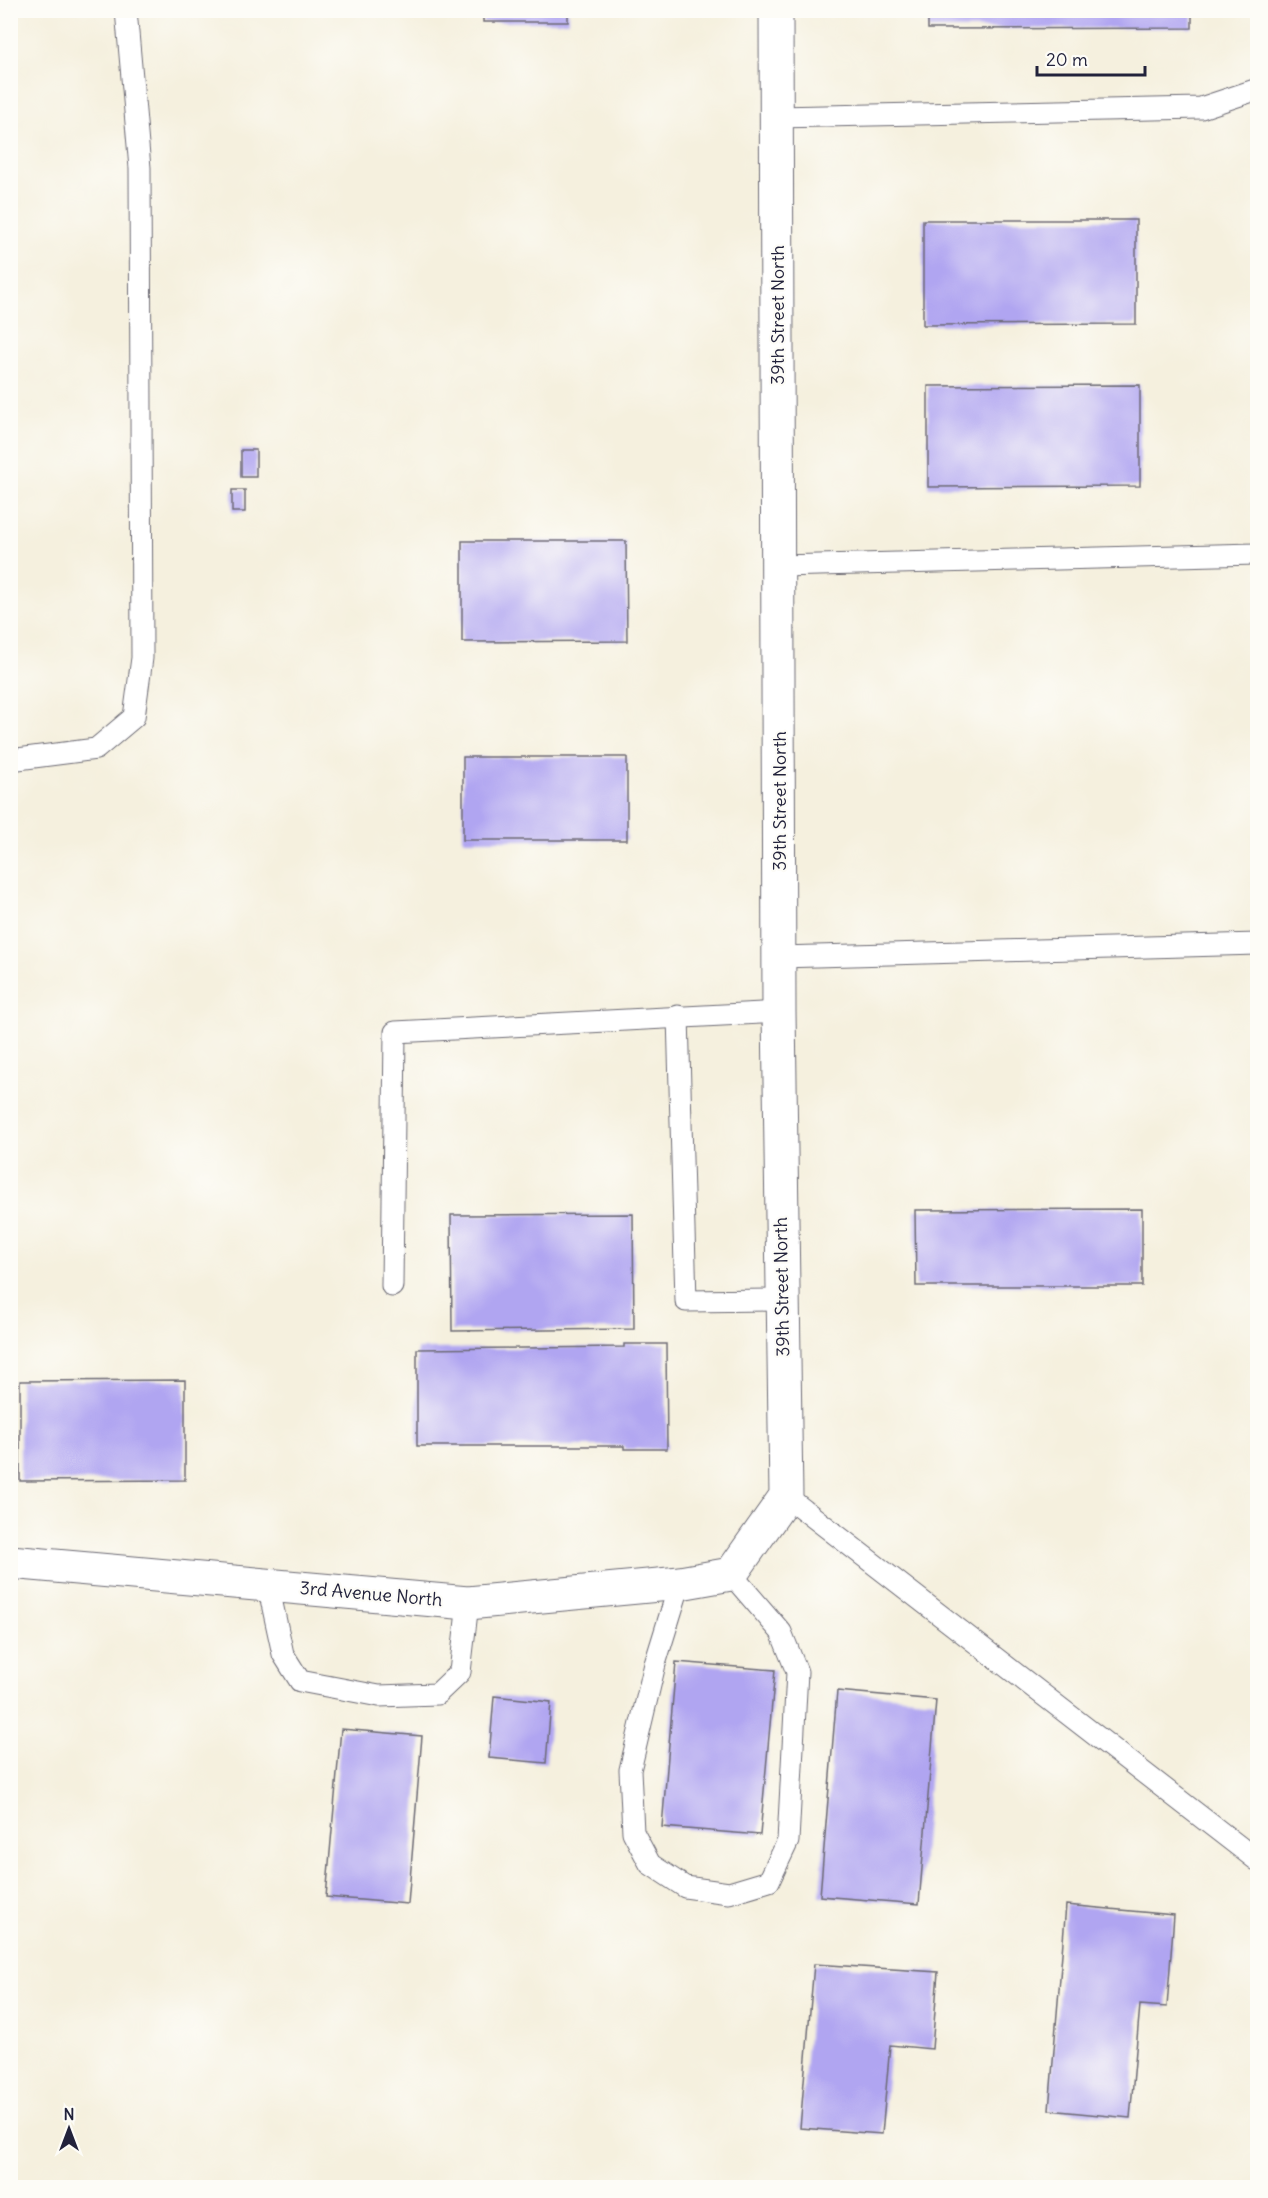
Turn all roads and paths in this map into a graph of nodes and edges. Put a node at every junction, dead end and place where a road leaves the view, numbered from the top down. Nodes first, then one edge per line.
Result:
1 (126, 10) edge
2 (776, 10) edge
3 (1257, 89) edge
4 (777, 117) junction
5 (1256, 554) dead end
6 (780, 566) junction
7 (10, 760) edge
8 (1257, 944) edge
9 (780, 957) junction
10 (779, 1012) junction
11 (678, 1016) junction
12 (392, 1286) dead end
13 (782, 1300) junction
14 (786, 1496) junction
15 (10, 1562) edge
16 (731, 1574) junction
17 (680, 1582) junction
18 (268, 1585) junction
19 (468, 1603) junction
20 (1257, 1860) edge

1 - 7 lane
2 - 4 street, 39th Street North
3 - 4 lane
4 - 6 street, 39th Street North
5 - 6 lane
6 - 9 street, 39th Street North
8 - 9 lane
9 - 10 street, 39th Street North
10 - 11 lane
10 - 13 street, 39th Street North
11 - 12 lane
11 - 13 lane
13 - 14 street, 39th Street North
14 - 16 street
14 - 20 lane
15 - 18 street, 3rd Avenue North
16 - 17 street, 3rd Avenue North
16 - 17 lane
17 - 19 street, 3rd Avenue North
18 - 19 street, 3rd Avenue North
18 - 19 lane

